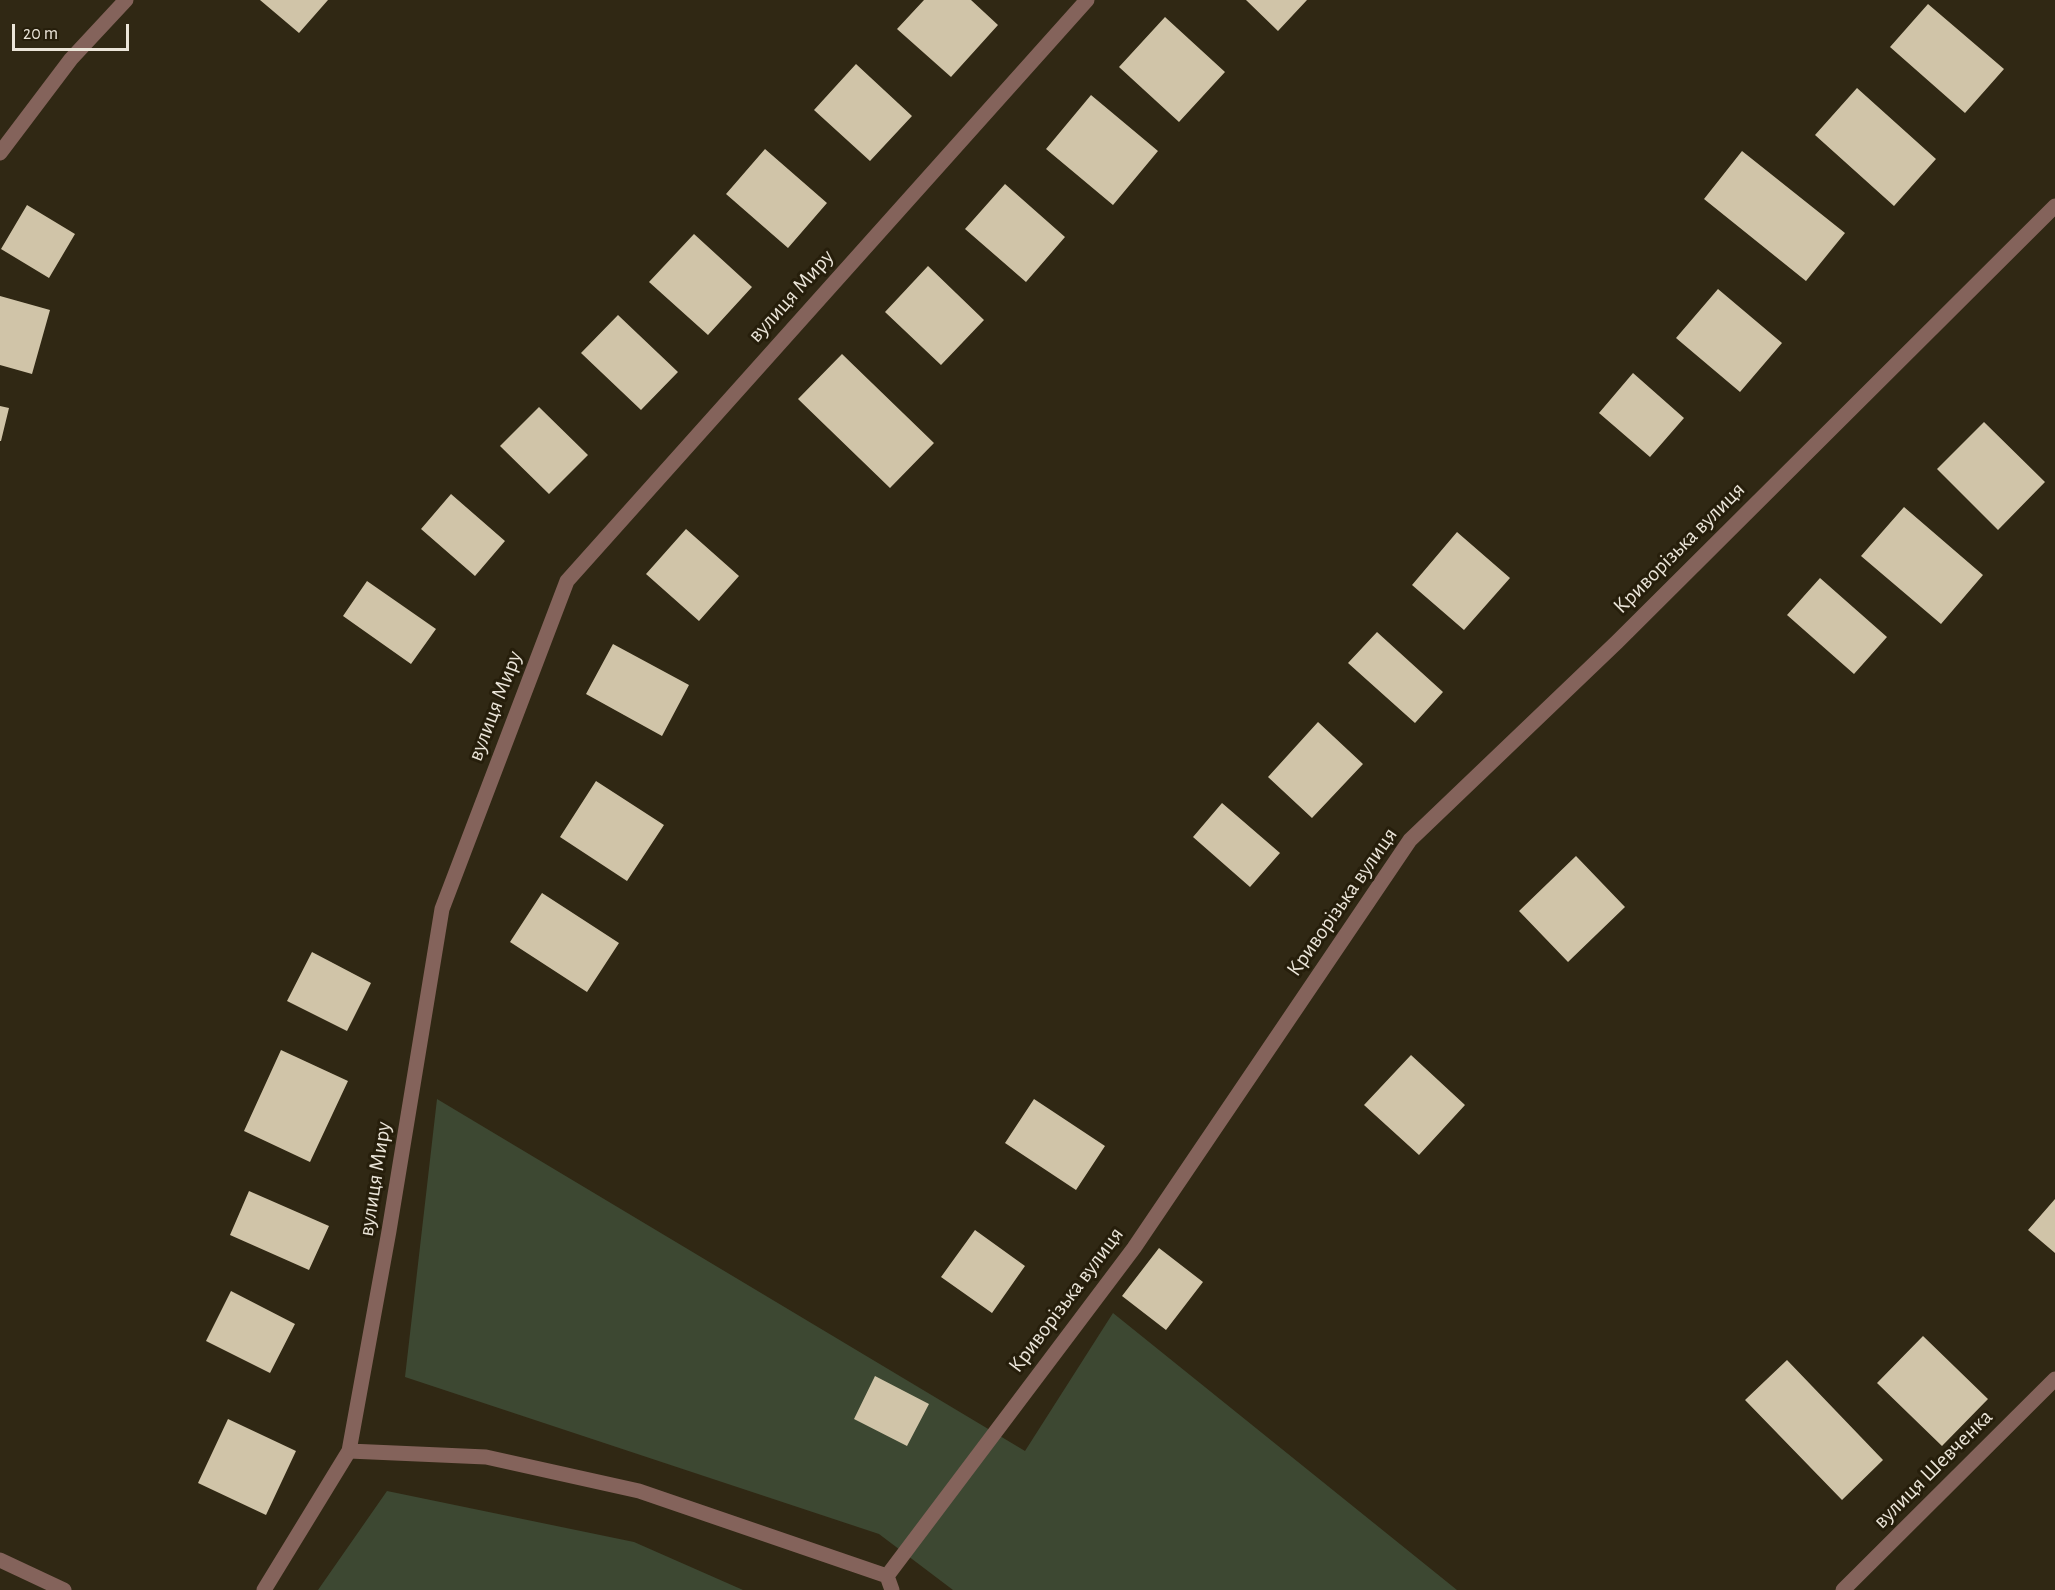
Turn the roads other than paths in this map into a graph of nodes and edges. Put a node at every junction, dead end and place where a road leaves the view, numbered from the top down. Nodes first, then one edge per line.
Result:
1 (126, 0) edge
2 (1087, 0) edge
3 (0, 153) edge
4 (2055, 206) edge
5 (2055, 1379) edge
6 (349, 1451) junction
7 (0, 1560) edge
8 (890, 1583) edge
9 (64, 1590) edge
10 (264, 1590) edge
11 (1843, 1590) edge

1 - 3 street
2 - 6 street, вулиця Миру
4 - 8 street, Криворізька вулиця
5 - 11 street, вулиця Шевченка
6 - 8 street
6 - 10 street, вулиця Миру
7 - 9 street

